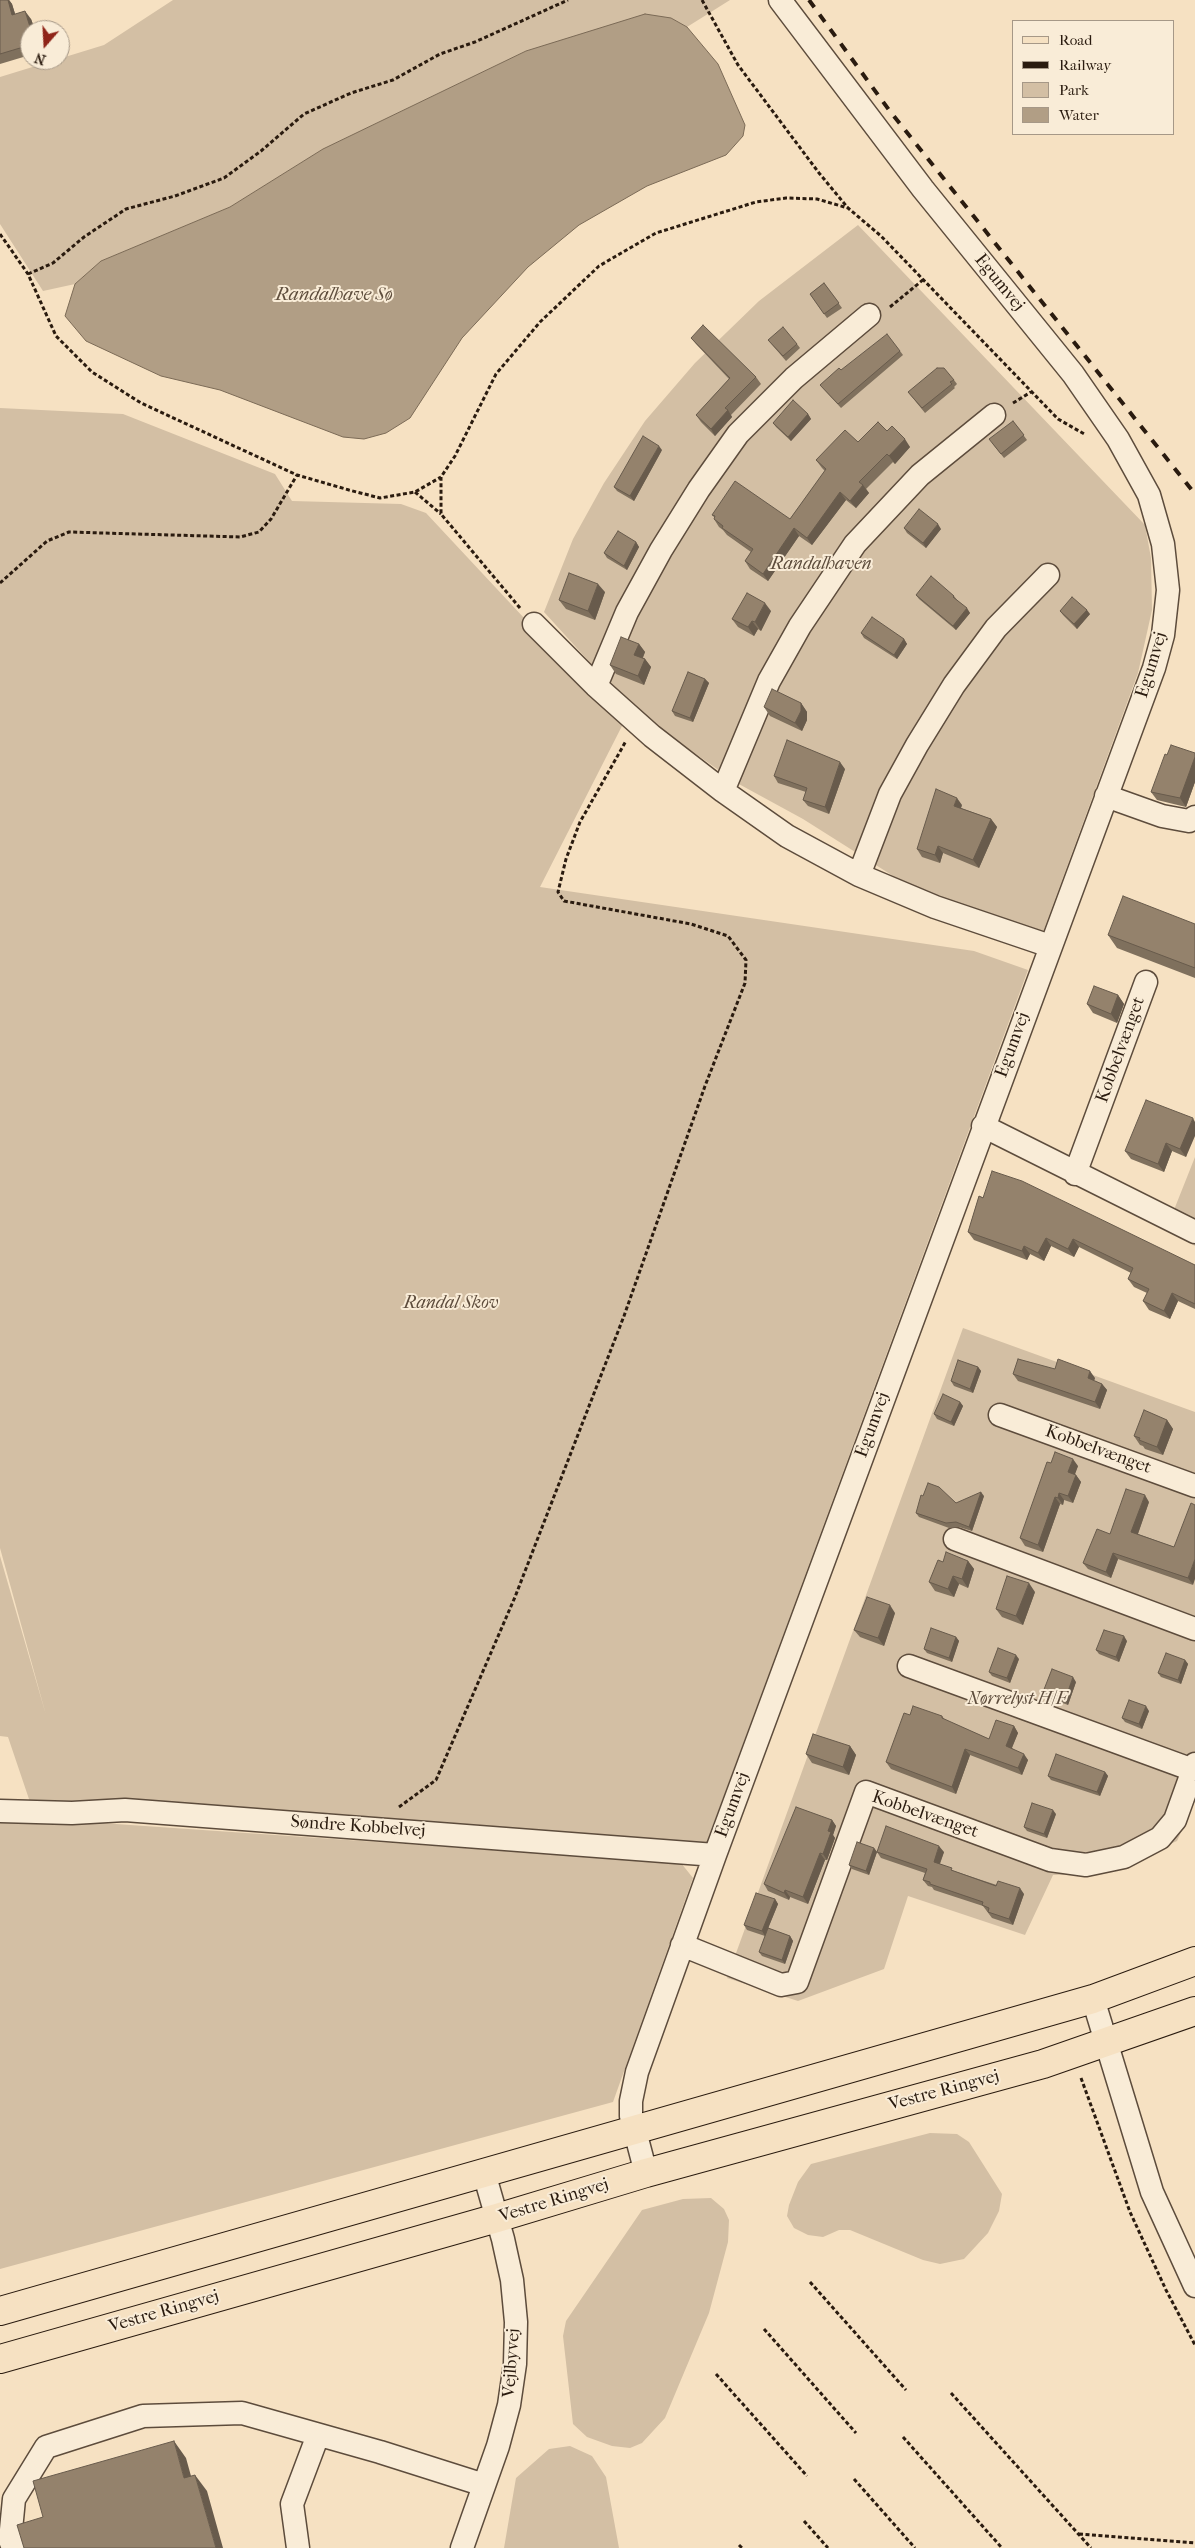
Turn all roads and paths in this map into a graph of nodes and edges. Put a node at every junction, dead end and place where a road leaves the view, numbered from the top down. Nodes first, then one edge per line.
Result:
1 (568, 0) edge
2 (702, 0) edge
3 (780, 0) edge
4 (848, 208) junction
5 (0, 234) edge
6 (28, 274) junction
7 (924, 279) junction
8 (869, 315) joint
9 (994, 415) dead end
10 (1118, 439) junction
11 (297, 475) junction
12 (440, 478) junction
13 (415, 492) junction
14 (441, 514) junction
15 (1048, 575) dead end
16 (0, 583) edge
17 (534, 624) joint
18 (596, 686) junction
19 (637, 723) junction
20 (723, 791) junction
21 (1106, 796) junction
22 (1195, 817) edge
23 (859, 874) junction
24 (1050, 946) junction
25 (1146, 982) dead end
26 (983, 1126) junction
27 (1075, 1174) junction
28 (1195, 1232) edge
29 (1000, 1414) dead end
30 (1195, 1486) edge
31 (955, 1539) dead end
32 (1195, 1629) edge
33 (909, 1666) dead end
34 (1194, 1767) edge
35 (0, 1812) edge
36 (392, 1812) dead end
37 (715, 1855) junction
38 (682, 1945) junction
39 (1195, 1961) edge
40 (1093, 1999) junction
41 (1195, 2011) edge
42 (1108, 2043) junction
43 (634, 2132) junction
44 (484, 2173) junction
45 (646, 2173) junction
46 (497, 2218) junction
47 (810, 2282) dead end
48 (1195, 2286) edge
49 (0, 2311) edge
50 (764, 2329) dead end
51 (0, 2359) edge
52 (716, 2374) dead end
53 (906, 2390) dead end
54 (952, 2392) dead end
55 (856, 2433) dead end
56 (318, 2435) junction
57 (903, 2437) dead end
58 (807, 2476) dead end
59 (854, 2480) dead end
60 (484, 2486) junction
61 (804, 2521) dead end
62 (1079, 2534) junction
63 (1195, 2543) edge
64 (13, 2548) edge
65 (298, 2548) edge
66 (462, 2548) edge
67 (828, 2548) edge
68 (915, 2548) edge
69 (1002, 2548) edge
70 (1091, 2548) edge

1 - 6 path
2 - 4 path
3 - 10 street, Egumvej
4 - 7 path
4 - 12 path
5 - 6 path
6 - 11 path
7 - 8 path
7 - 10 path
8 - 18 street
9 - 20 street
10 - 21 street, Egumvej
11 - 13 path
11 - 16 path
12 - 13 path
12 - 14 path
13 - 14 path
14 - 17 path
15 - 23 street
17 - 18 street
18 - 19 street
19 - 20 street
19 - 36 path
20 - 23 street
21 - 22 street
21 - 24 street, Egumvej
23 - 24 street
24 - 26 street, Egumvej
25 - 27 street, Kobbelvænget
26 - 27 street
26 - 37 street, Egumvej
27 - 28 street
29 - 30 street, Kobbelvænget
31 - 32 street
33 - 34 street, Kobbelvænget
34 - 38 street, Kobbelvænget
35 - 37 street, Søndre Kobbelvej
37 - 38 street, Egumvej
38 - 43 street, Egumvej
39 - 40 main road
40 - 42 street
40 - 43 main road
41 - 42 main road, Vestre Ringvej
42 - 45 main road, Vestre Ringvej
42 - 48 street
43 - 44 main road
43 - 45 street, Egumvej
44 - 46 street, Vejlbyvej
44 - 49 main road
45 - 46 main road, Vestre Ringvej
46 - 51 main road, Vestre Ringvej
46 - 60 street, Vejlbyvej
47 - 53 path
50 - 55 path
52 - 58 path
54 - 62 path
56 - 60 street
56 - 64 street
56 - 65 street
57 - 69 path
59 - 68 path
60 - 66 street, Vejlbyvej
61 - 67 path
62 - 63 path
62 - 70 path

